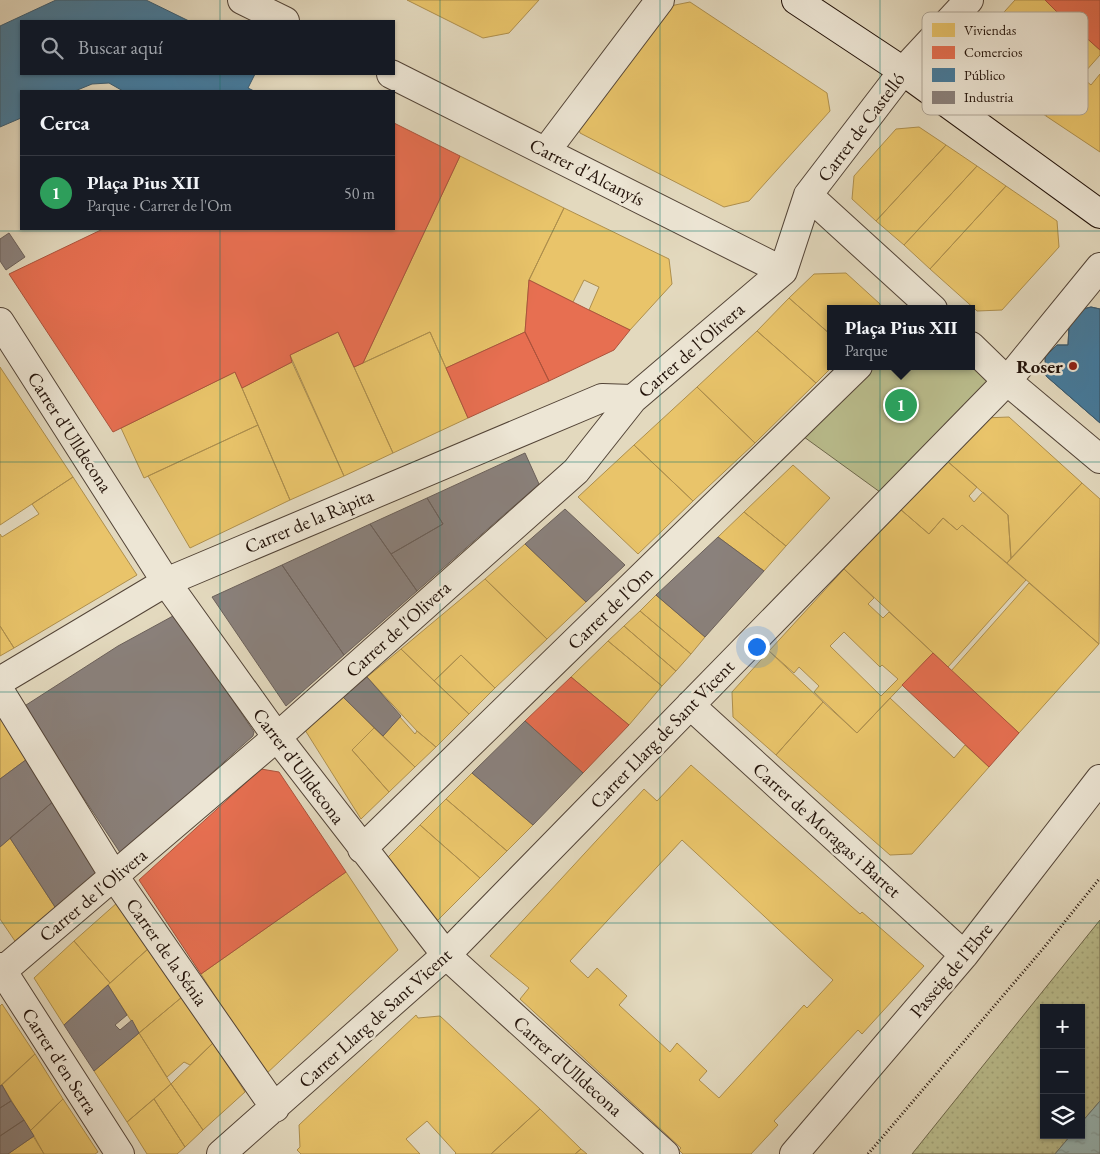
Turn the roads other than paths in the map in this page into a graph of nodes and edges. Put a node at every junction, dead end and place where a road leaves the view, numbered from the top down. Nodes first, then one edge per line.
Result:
1 (242, 0) edge
2 (660, 0) edge
3 (796, 0) edge
4 (969, 0) edge
5 (958, 12) edge
6 (283, 20) edge
7 (922, 51) edge
8 (903, 71) junction
9 (392, 75) edge
10 (922, 85) edge
11 (964, 115) edge
12 (546, 151) junction
13 (808, 195) junction
14 (1100, 214) edge
15 (1100, 267) edge
16 (783, 271) junction
17 (924, 305) edge
18 (0, 322) edge
19 (975, 350) edge
20 (854, 370) edge
21 (1007, 381) junction
22 (633, 400) junction
23 (1100, 459) edge
24 (166, 582) junction
25 (0, 681) edge
26 (0, 690) edge
27 (690, 705) junction
28 (277, 737) junction
29 (1100, 780) edge
30 (362, 849) junction
31 (114, 876) junction
32 (446, 955) junction
33 (964, 955) junction
34 (1, 971) edge
35 (275, 1108) junction
36 (225, 1153) edge
37 (120, 1154) edge
38 (665, 1154) edge
39 (794, 1154) edge

1 - 6 street
2 - 12 street
3 - 8 street
4 - 5 street, Carrer de Castelló
7 - 8 street, Carrer de Castelló
8 - 10 street
8 - 13 street, Carrer de Castelló
9 - 12 street, Carrer d'Alcanyís
11 - 14 street
12 - 16 street, Carrer d'Alcanyís
13 - 16 street, Carrer de Castelló
13 - 17 street
15 - 21 street, Carrer Llarg de Sant Vicent
16 - 22 street, Carrer de l'Olivera
18 - 24 street, Carrer d'Ulldecona
19 - 21 street
20 - 30 street, Carrer de l'Om
21 - 23 street
21 - 27 street, Carrer Llarg de Sant Vicent
22 - 24 street, Carrer de la Ràpita
22 - 28 street, Carrer de l'Olivera
24 - 25 street, Carrer de la Ràpita
24 - 28 street, Carrer d'Ulldecona
26 - 31 street, Carrer de la Sénia
27 - 32 street, Carrer Llarg de Sant Vicent
27 - 33 street, Carrer de Moragas i Barret
28 - 30 street, Carrer d'Ulldecona
28 - 31 street, Carrer de l'Olivera
29 - 33 street, Passeig de l'Ebre
30 - 32 street, Carrer d'Ulldecona
31 - 34 street, Carrer de l'Olivera
31 - 35 street, Carrer de la Sénia
32 - 35 street, Carrer Llarg de Sant Vicent
32 - 38 street, Carrer d'Ulldecona
33 - 39 street, Passeig de l'Ebre
34 - 37 street, Carrer d'en Serra
35 - 36 street, Carrer Llarg de Sant Vicent

